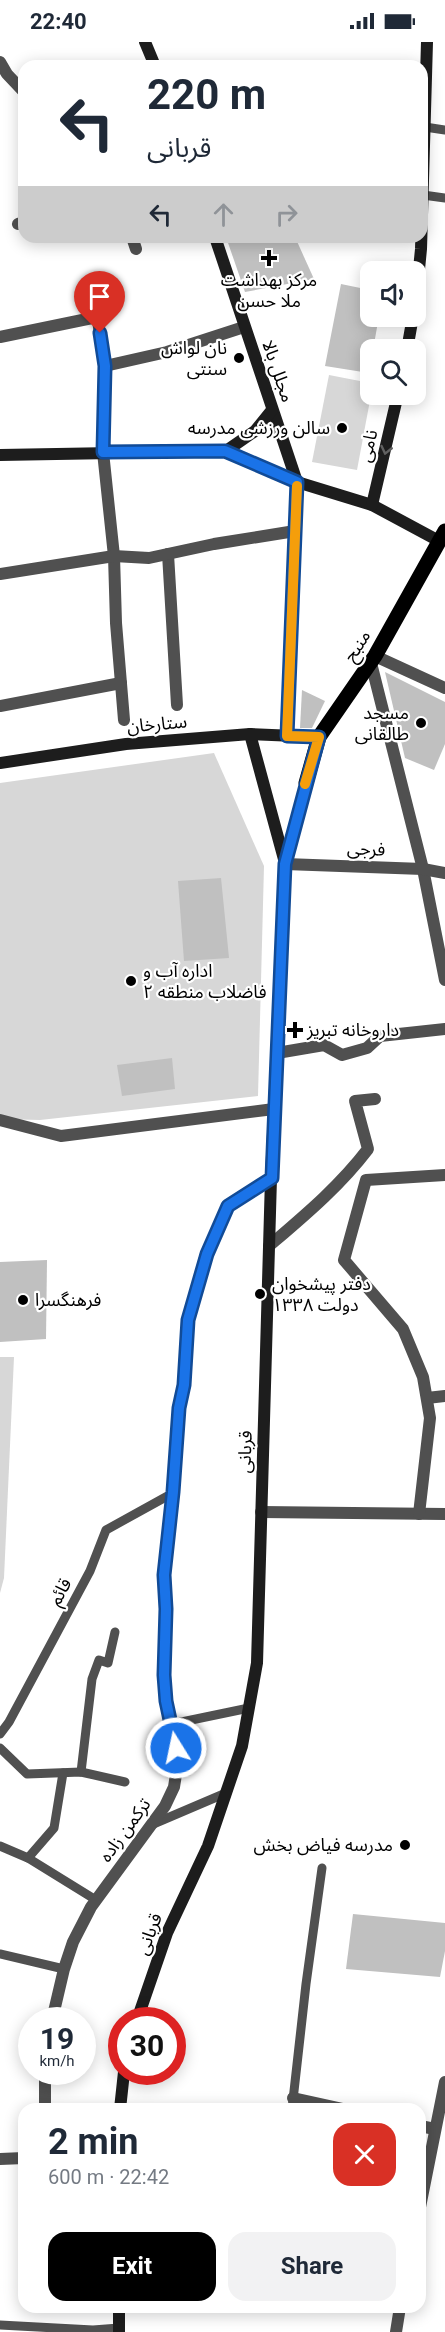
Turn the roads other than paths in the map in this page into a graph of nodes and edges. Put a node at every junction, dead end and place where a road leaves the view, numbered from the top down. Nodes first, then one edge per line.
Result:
1 (145, 42) edge
2 (427, 42) edge
3 (152, 60) edge
4 (427, 60) edge
5 (0, 62) edge
6 (3, 76) edge
7 (18, 87) edge
8 (428, 127) edge
9 (445, 129) edge
10 (428, 196) edge
11 (445, 198) edge
12 (218, 243) edge
13 (422, 243) edge
14 (421, 261) edge
15 (92, 282) dead end
16 (98, 317) junction
17 (244, 327) junction
18 (0, 337) edge
19 (105, 366) junction
20 (395, 405) edge
21 (272, 410) junction
22 (225, 451) junction
23 (103, 452) junction
24 (0, 454) edge
25 (297, 482) junction
26 (372, 505) junction
27 (295, 531) junction
28 (442, 536) edge
29 (168, 554) junction
30 (114, 556) junction
31 (0, 574) edge
32 (373, 659) junction
33 (121, 683) junction
34 (445, 688) edge
35 (177, 705) dead end
36 (0, 706) edge
37 (124, 720) dead end
38 (250, 734) junction
39 (287, 736) junction
40 (319, 737) junction
41 (0, 763) edge
42 (306, 783) joint
43 (285, 864) junction
44 (423, 869) junction
45 (445, 873) edge
46 (445, 980) edge
47 (445, 1029) edge
48 (277, 1053) junction
49 (375, 1098) dead end
50 (274, 1109) junction
51 (0, 1120) edge
52 (350, 1172) junction
53 (445, 1175) edge
54 (272, 1178) junction
55 (366, 1180) junction
56 (269, 1246) junction
57 (445, 1396) edge
58 (427, 1398) junction
59 (173, 1492) junction
60 (261, 1512) junction
61 (419, 1514) junction
62 (445, 1514) edge
63 (115, 1632) dead end
64 (249, 1708) junction
65 (172, 1724) junction
66 (0, 1734) edge
67 (0, 1748) edge
68 (81, 1772) junction
69 (63, 1773) junction
70 (125, 1782) dead end
71 (226, 1793) junction
72 (150, 1825) junction
73 (0, 1846) edge
74 (28, 1858) junction
75 (322, 1868) dead end
76 (96, 1900) junction
77 (0, 1954) edge
78 (64, 1969) junction
79 (55, 2007) edge
80 (141, 2007) edge
81 (445, 2082) edge
82 (45, 2085) edge
83 (123, 2085) edge
84 (45, 2103) edge
85 (121, 2103) edge
86 (293, 2103) edge
87 (440, 2130) edge
88 (18, 2158) edge
89 (0, 2159) edge
90 (426, 2184) edge
91 (119, 2313) edge
92 (399, 2313) edge
93 (0, 2325) edge
94 (119, 2330) edge
95 (396, 2332) edge

1 - 3 main road
2 - 4 main road
5 - 6 street
6 - 7 street
8 - 9 lane
10 - 11 lane
12 - 17 main road, مجلل بالا
13 - 14 main road
15 - 16 street
16 - 18 street
16 - 19 street
17 - 19 street
17 - 21 main road, مجلل بالا
19 - 23 street
20 -> 26 main road, نامی
21 - 22 main road
21 - 25 main road, مجلل بالا
22 - 23 main road
22 - 25 main road
23 - 24 main road
23 - 30 street
25 - 26 main road
25 - 27 street
26 - 28 main road
27 - 29 street
27 - 39 street
28 - 32 main road, منبح
29 - 30 street
29 - 35 street
30 - 31 street
30 - 33 street
32 - 34 street
32 - 40 main road, منبح
32 - 44 street
33 - 36 street
33 - 37 street
38 - 39 main road, ستارخان
38 - 41 main road, ستارخان
38 - 43 main road
39 - 40 main road, ستارخان
40 - 42 main road, منبح
42 - 43 main road
43 - 44 street, فرجی
43 - 48 main road, قربانی
44 - 45 street, فرجی
44 - 46 street
47 - 48 street
48 - 50 main road, قربانی
49 - 52 street
50 - 51 street
50 - 54 main road, قربانی
52 - 55 lane
52 - 56 street
53 - 55 street
54 - 56 main road, قربانی
54 - 59 street, ترکمن زاده
55 - 58 street
56 - 60 main road, قربانی
57 - 58 street
58 - 61 street
59 - 65 street, ترکمن زاده
59 - 66 lane, قائم
60 - 61 street
60 - 64 main road, قربانی
61 - 62 street
63 - 68 lane
64 - 65 lane
64 - 71 main road, قربانی
65 - 72 street, ترکمن زاده
67 - 69 lane
68 - 69 lane
68 - 70 lane
69 - 74 lane
71 - 72 lane
71 - 80 main road, قربانی
72 - 76 street, ترکمن زاده
73 - 74 lane
74 - 76 lane
75 - 86 lane
76 - 78 street, ترکمن زاده
77 - 78 lane
78 - 79 street, ترکمن زاده
81 - 87 street
82 - 84 street
83 - 85 main road
87 - 90 street
88 - 89 street
91 - 94 main road
92 - 95 street
93 - 94 lane

